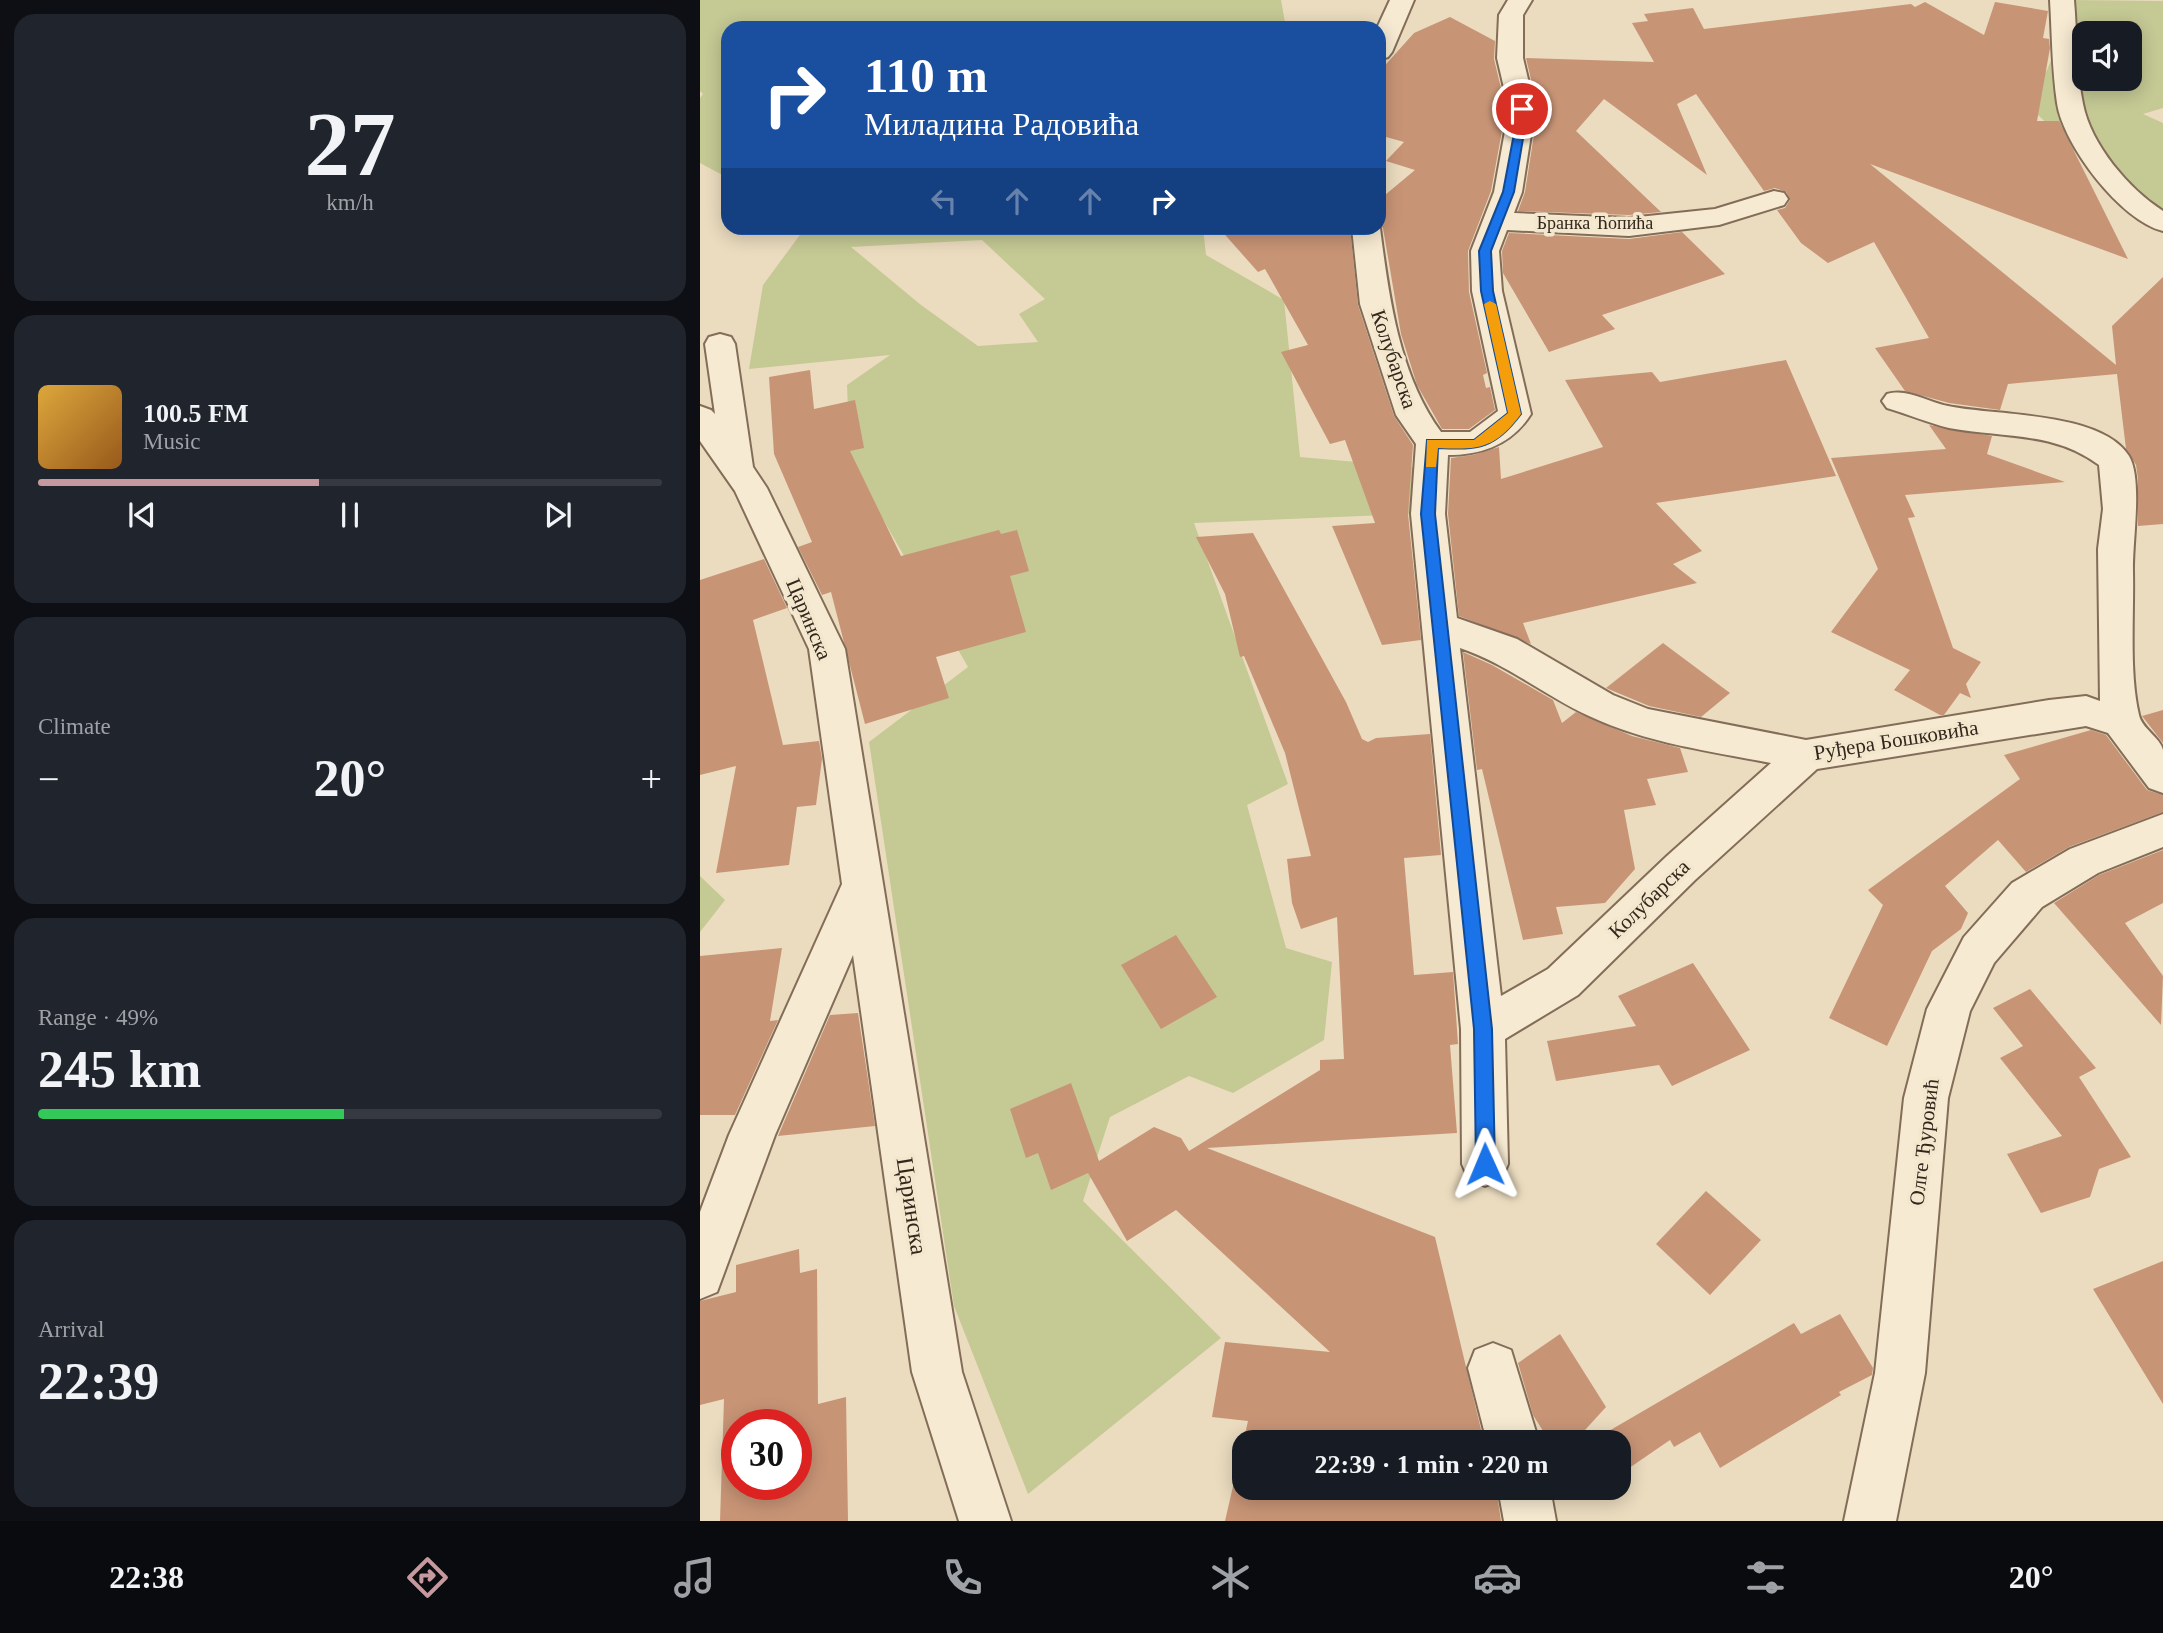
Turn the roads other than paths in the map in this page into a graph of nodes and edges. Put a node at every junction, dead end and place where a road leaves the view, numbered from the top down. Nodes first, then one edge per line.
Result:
1 (1402, 0) edge
2 (1520, 0) edge
3 (2062, 0) edge
4 (1386, 36) edge
5 (1774, 198) dead end
6 (1496, 221) junction
7 (2163, 223) edge
8 (1367, 235) edge
9 (720, 344) dead end
10 (1898, 401) dead end
11 (700, 417) edge
12 (1432, 443) junction
13 (739, 473) junction
14 (1442, 627) junction
15 (2121, 722) junction
16 (1806, 755) junction
17 (2163, 778) edge
18 (2163, 830) edge
19 (863, 884) junction
20 (1483, 1029) junction
21 (1485, 1164) dead end
22 (700, 1275) edge
23 (1493, 1368) dead end
24 (1510, 1430) edge
25 (1526, 1500) edge
26 (985, 1521) edge
27 (1530, 1521) edge
28 (1870, 1521) edge

1 - 4 street
2 - 6 street
3 - 7 street
5 - 6 street, Бранка Ћопића
6 - 12 street
8 - 12 street, Колубарска
9 - 13 street
10 - 15 street
11 - 13 street, Царинска
12 - 14 street
13 - 19 street, Царинска
14 - 16 street, Руђера Бошковића
14 - 20 street
15 - 16 street, Руђера Бошковића
15 - 17 street
16 - 20 street, Колубарска
18 - 28 street, Олге Ђуровић
19 - 22 street
19 - 26 street, Царинска
20 - 21 street
23 - 24 street
25 - 27 street

